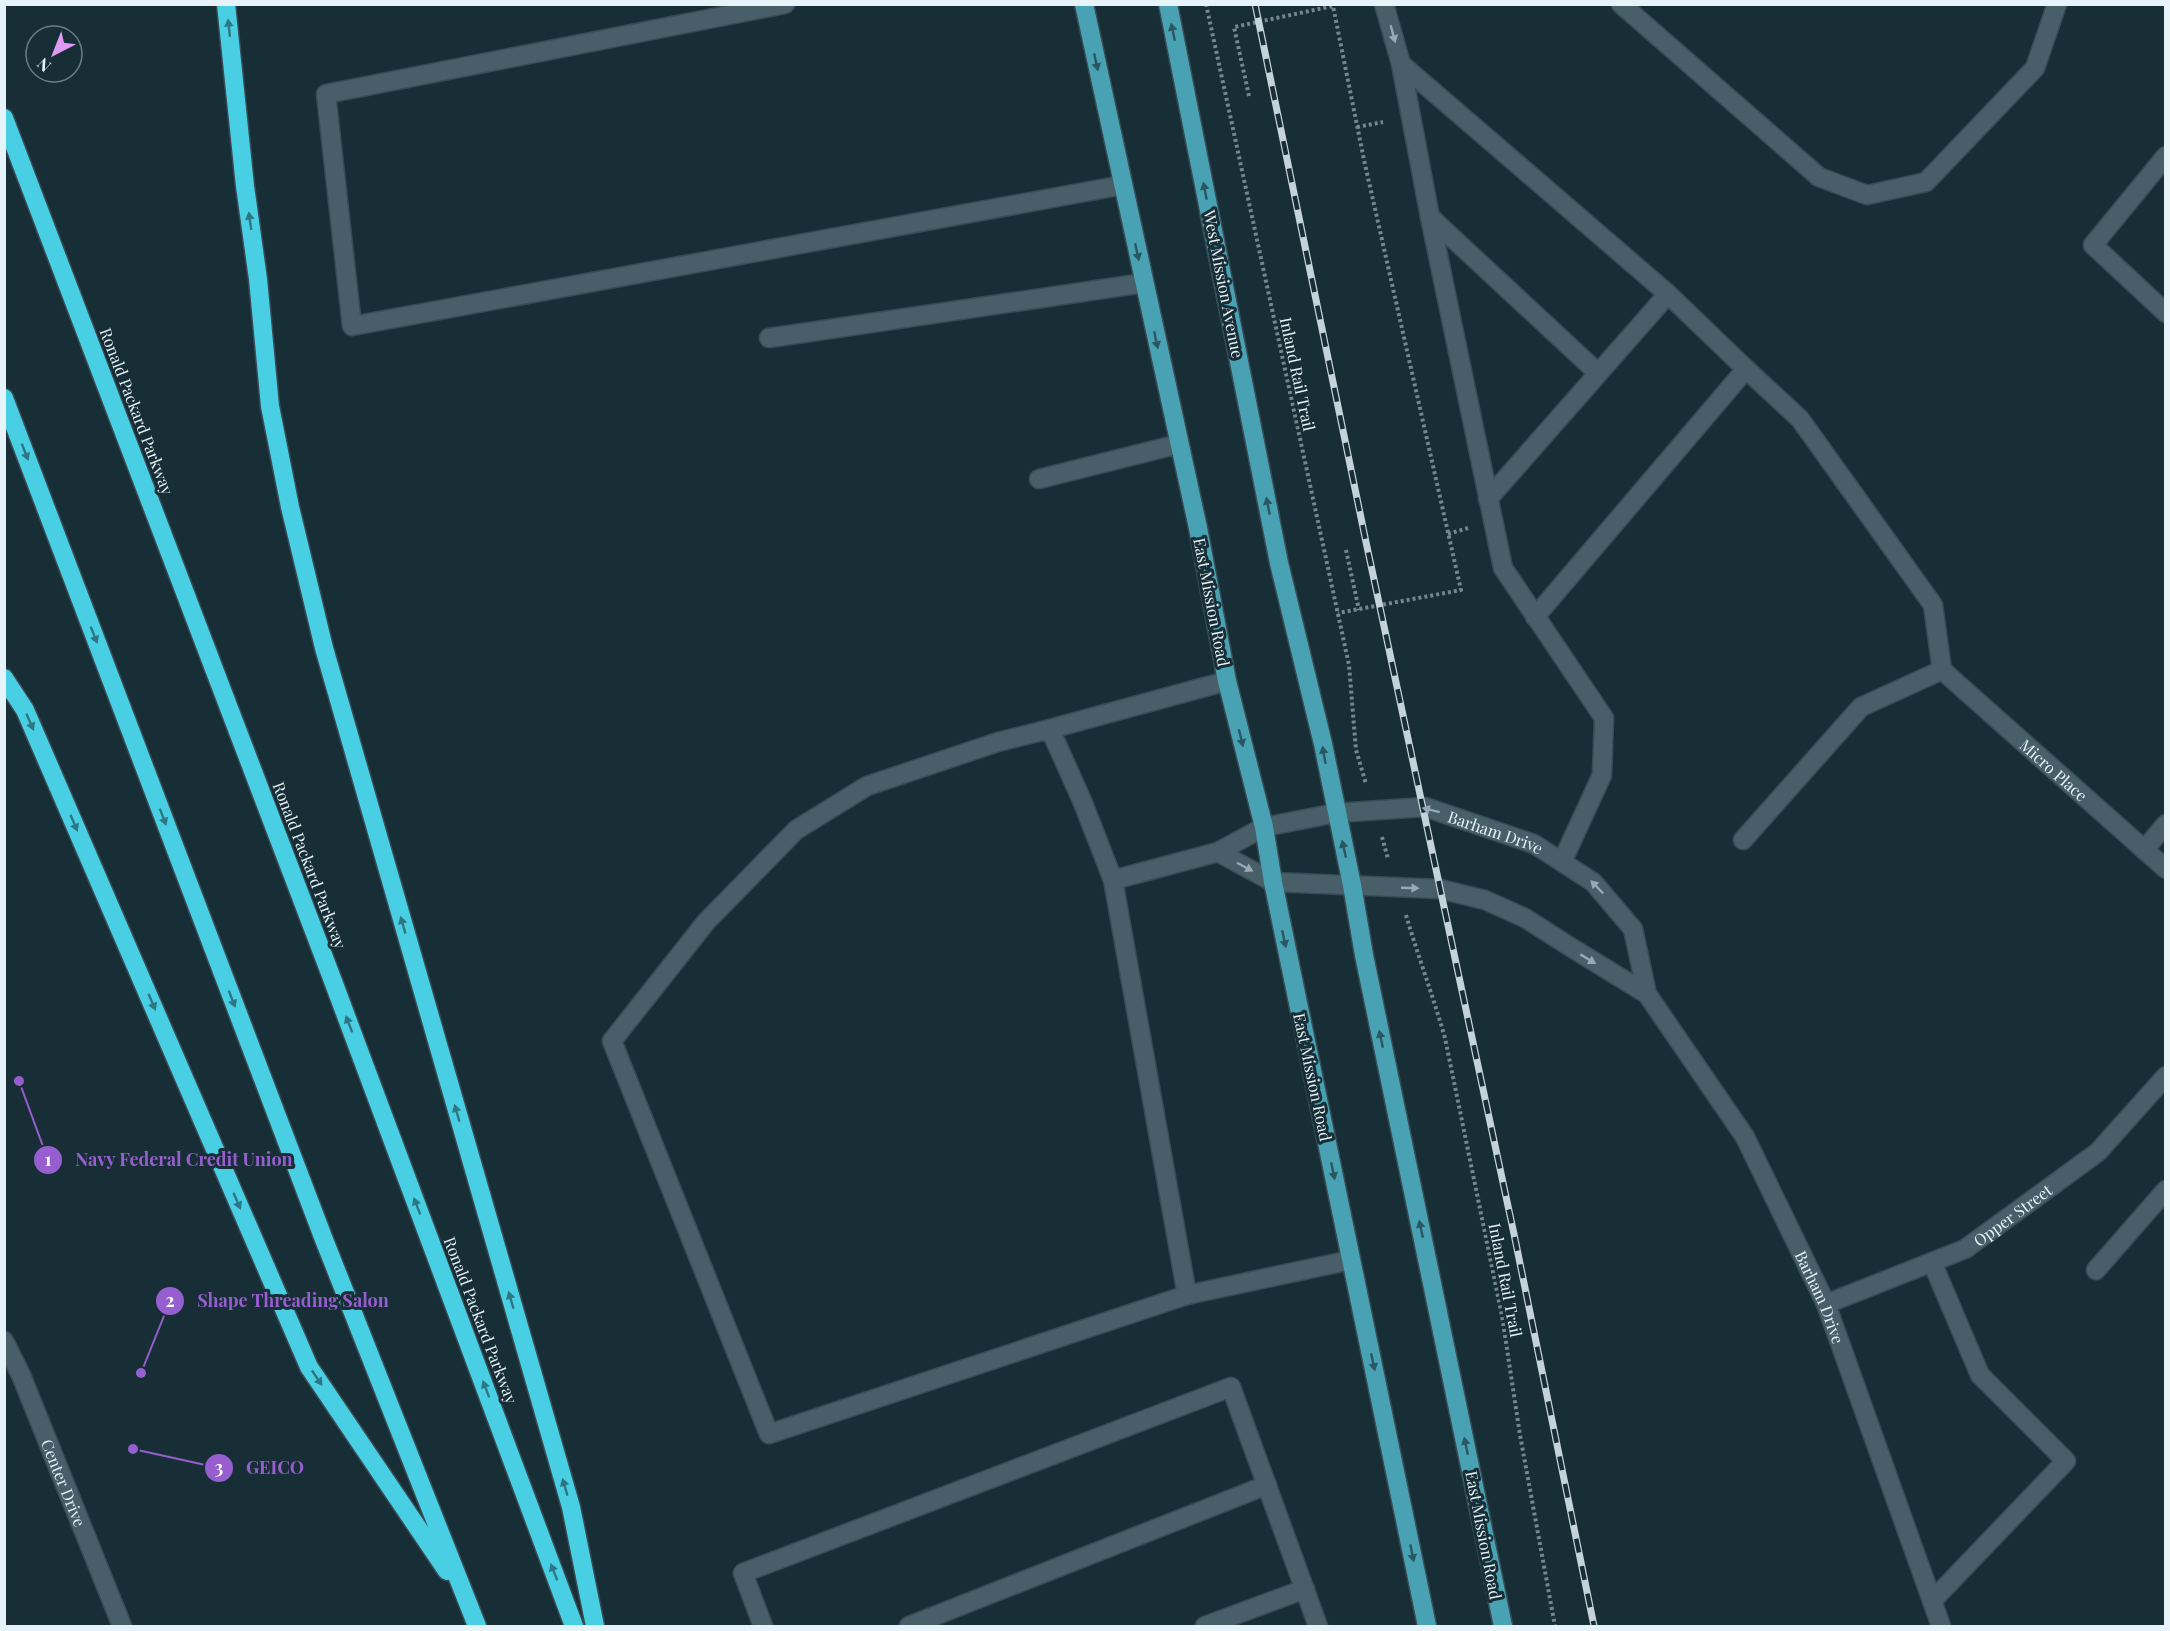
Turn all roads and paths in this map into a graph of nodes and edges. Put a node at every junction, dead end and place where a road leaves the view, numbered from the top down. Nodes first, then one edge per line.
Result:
1 (226, 4) edge
2 (785, 4) edge
3 (1084, 4) edge
4 (1168, 4) edge
5 (1206, 4) edge
6 (1384, 4) edge
7 (1621, 4) edge
8 (2057, 4) edge
9 (737, 9) edge
10 (1401, 64) junction
11 (1249, 96) dead end
12 (4, 118) edge
13 (2166, 156) edge
14 (1123, 185) junction
15 (1430, 217) junction
16 (1144, 283) junction
17 (1668, 294) junction
18 (2166, 313) edge
19 (769, 338) dead end
20 (1746, 369) junction
21 (1599, 373) junction
22 (4, 398) edge
23 (1179, 444) junction
24 (1039, 479) dead end
25 (1488, 499) junction
26 (1346, 550) dead end
27 (1279, 563) joint
28 (1359, 610) junction
29 (1338, 613) junction
30 (1535, 617) junction
31 (1942, 670) junction
32 (4, 678) edge
33 (1227, 681) junction
34 (1050, 729) junction
35 (1373, 811) junction
36 (1336, 813) junction
37 (2166, 825) edge
38 (1264, 827) junction
39 (1743, 840) dead end
40 (2144, 850) junction
41 (1218, 852) junction
42 (1562, 862) junction
43 (2166, 869) edge
44 (1113, 880) junction
45 (1272, 882) junction
46 (1352, 885) junction
47 (1397, 887) junction
48 (1647, 994) junction
49 (2166, 1076) edge
50 (2166, 1191) edge
51 (1352, 1260) junction
52 (1932, 1262) junction
53 (2096, 1270) dead end
54 (1187, 1295) junction
55 (1826, 1304) junction
56 (4, 1341) edge
57 (1267, 1485) junction
58 (1305, 1589) junction
59 (467, 1600) junction
60 (1932, 1601) junction
61 (122, 1626) edge
62 (477, 1626) edge
63 (574, 1626) edge
64 (595, 1626) edge
65 (764, 1626) edge
66 (909, 1626) edge
67 (1205, 1626) edge
68 (1318, 1626) edge
69 (1427, 1626) edge
70 (1503, 1626) edge
71 (1555, 1626) edge
72 (1941, 1626) edge

64 -> 1 highway
2 - 9 street
3 -> 14 main road
27 -> 4 main road, West Mission Avenue
5 - 29 path, Inland Rail Trail
6 -> 10 street
7 - 8 street
9 - 14 street
10 - 15 street
10 - 17 street
11 - 28 path
63 -> 12 highway, Ronald Packard Parkway
13 - 18 street
14 -> 16 main road
15 - 21 street
15 - 25 street
16 - 19 street
16 -> 23 main road
17 - 20 street
17 - 21 street
20 - 30 street
20 - 31 street
21 - 25 street
22 -> 59 highway
23 - 24 street
23 - 33 main road, East Mission Road
25 - 30 street
26 - 28 path
36 -> 27 main road, East Mission Road
28 - 29 path
29 - 35 path, Inland Rail Trail
30 - 42 street
31 - 39 street
31 - 40 street, Micro Place
32 -> 59 highway
33 - 34 street
33 -> 38 main road, East Mission Road
34 - 44 street
34 - 54 street
35 - 36 street, Barham Drive
42 -> 35 street, Barham Drive
35 - 47 path, Inland Rail Trail
36 - 38 street, Barham Drive
46 -> 36 main road, East Mission Road
37 - 40 street
38 - 41 street, Barham Drive
38 - 45 main road, East Mission Road
40 - 43 street, Micro Place
41 - 44 street, Barham Drive
41 -> 45 street
48 -> 42 street, Barham Drive
44 - 54 street
45 - 46 street, Barham Drive
45 -> 51 main road, East Mission Road
46 - 47 street, Barham Drive
70 -> 46 main road, East Mission Road
47 -> 48 street, Barham Drive
47 - 71 path, Inland Rail Trail
48 - 55 street, Barham Drive
49 - 52 street, Opper Street
50 - 53 street
51 - 54 street
51 -> 69 main road, East Mission Road
52 - 55 street, Opper Street
52 - 60 street
55 - 60 street, Barham Drive
56 - 61 street, Center Drive
57 - 58 street
57 - 65 street
57 - 66 street
58 - 67 street
58 - 68 street
59 - 62 highway
60 - 72 street, Barham Drive

